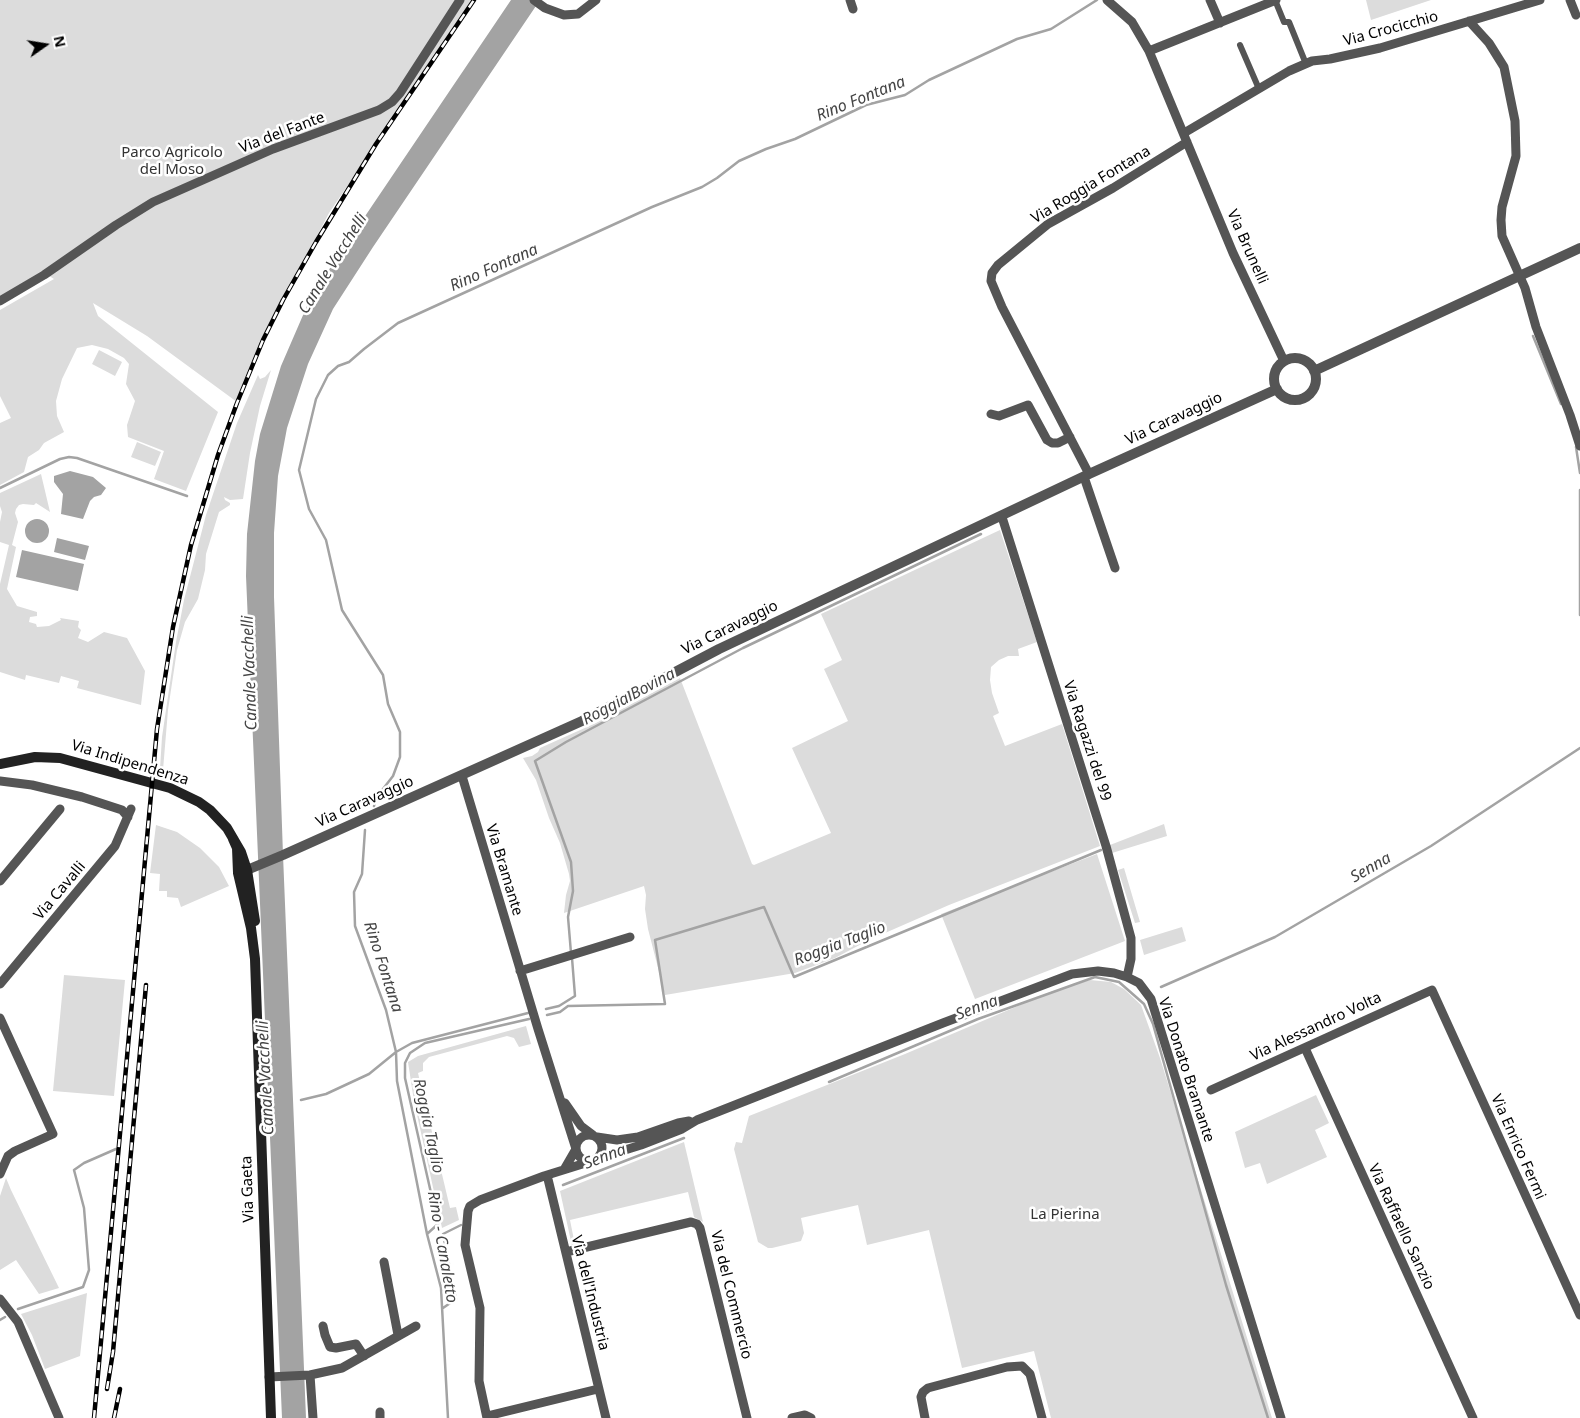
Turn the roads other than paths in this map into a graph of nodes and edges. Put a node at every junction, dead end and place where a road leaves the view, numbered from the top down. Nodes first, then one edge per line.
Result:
1 (460, 0) edge
2 (534, 0) edge
3 (596, 0) edge
4 (850, 0) edge
5 (1210, 0) edge
6 (1276, 0) edge
7 (1540, 0) edge
8 (1570, 0) edge
9 (1110, 2) edge
10 (853, 9) dead end
11 (1576, 15) dead end
12 (1469, 22) junction
13 (1220, 23) junction
14 (1240, 45) dead end
15 (1150, 51) junction
16 (1306, 64) junction
17 (1259, 89) junction
18 (1184, 132) junction
19 (1187, 142) junction
20 (1580, 248) edge
21 (1520, 277) junction
22 (0, 300) edge
23 (1284, 361) junction
24 (1314, 370) junction
25 (1277, 389) junction
26 (991, 414) dead end
27 (1070, 437) junction
28 (1580, 446) edge
29 (1086, 476) junction
30 (1002, 517) junction
31 (1114, 568) dead end
32 (0, 764) edge
33 (462, 776) junction
34 (0, 781) edge
35 (60, 809) dead end
36 (246, 870) junction
37 (0, 881) edge
38 (630, 937) dead end
39 (255, 959) junction
40 (520, 971) junction
41 (1126, 977) junction
42 (0, 984) edge
43 (1432, 990) joint
44 (0, 1018) edge
45 (1305, 1048) junction
46 (1211, 1090) dead end
47 (558, 1092) junction
48 (697, 1120) junction
49 (595, 1136) junction
50 (576, 1149) junction
51 (594, 1160) junction
52 (565, 1168) junction
53 (0, 1174) edge
54 (547, 1175) junction
55 (566, 1252) junction
56 (384, 1262) dead end
57 (0, 1299) edge
58 (1580, 1315) edge
59 (324, 1326) dead end
60 (416, 1326) dead end
61 (398, 1335) junction
62 (364, 1356) junction
63 (307, 1375) junction
64 (269, 1377) junction
65 (598, 1389) junction
66 (487, 1417) edge
67 (58, 1418) edge
68 (270, 1418) edge
69 (313, 1418) edge
70 (606, 1418) edge
71 (747, 1418) edge
72 (792, 1418) edge
73 (811, 1418) edge
74 (924, 1418) edge
75 (1042, 1418) edge
76 (1281, 1418) edge
77 (1473, 1418) edge

1 - 22 street, Via del Fante
2 - 3 street
4 - 10 street
5 - 13 street
6 - 13 street
6 - 16 street
7 - 12 street, Via Crocicchio
8 - 11 street
9 - 15 street
12 - 16 street, Via Crocicchio
12 - 21 street
13 - 15 street
14 - 17 street
15 - 18 street
16 - 17 street, Via Crocicchio
17 - 18 street, Via Crocicchio
18 - 19 street
19 - 23 street, Via Brunelli
19 - 27 street, Via Roggia Fontana
20 - 21 street
21 - 24 street
21 - 28 street
23 - 24 street
23 - 25 street
24 - 25 street
25 - 29 street, Via Caravaggio
26 - 27 street
27 - 29 street, Via Roggia Fontana
29 - 30 street, Via Caravaggio
29 - 31 street
30 - 33 street, Via Caravaggio
30 - 41 street, Via Ragazzi del 99
32 - 36 main road, Via Indipendenza
33 - 36 street, Via Caravaggio
33 - 40 street, Via Bramante
34 - 42 street, Via Cavalli
35 - 37 street
36 - 39 main road, Via Gaeta
36 - 39 main road, Via Gaeta
38 - 40 street
39 - 64 main road, Via Gaeta
40 - 47 street, Via Bramante
41 - 48 street, Via Donato Bramante
41 - 76 street, Via Donato Bramante
43 - 45 street, Via Alessandro Volta
43 - 58 street, Via Enrico Fermi
44 - 53 street
45 - 46 street, Via Alessandro Volta
45 - 77 street, Via Raffaello Sanzio
47 - 49 street, Via Bramante
47 - 50 street, Via Bramante
48 - 49 street, Via Donato Bramante
48 - 51 street, Via Donato Bramante
49 - 50 street
49 - 51 street
50 - 51 street
50 - 52 street
51 - 52 street, Via Donato Bramante
52 - 54 street, Via Donato Bramante
54 - 55 street, Via dell'Industria
54 - 66 street, Via Donato Bramante
55 - 65 street, Via dell'Industria
55 - 71 street, Via del Commercio
56 - 61 street
57 - 67 street
59 - 62 street
60 - 61 street
61 - 62 street
62 - 63 street
63 - 64 street
63 - 69 street
64 - 68 main road, Via Gaeta
65 - 66 street
65 - 70 street, Via dell'Industria
72 - 73 street
74 - 75 street

